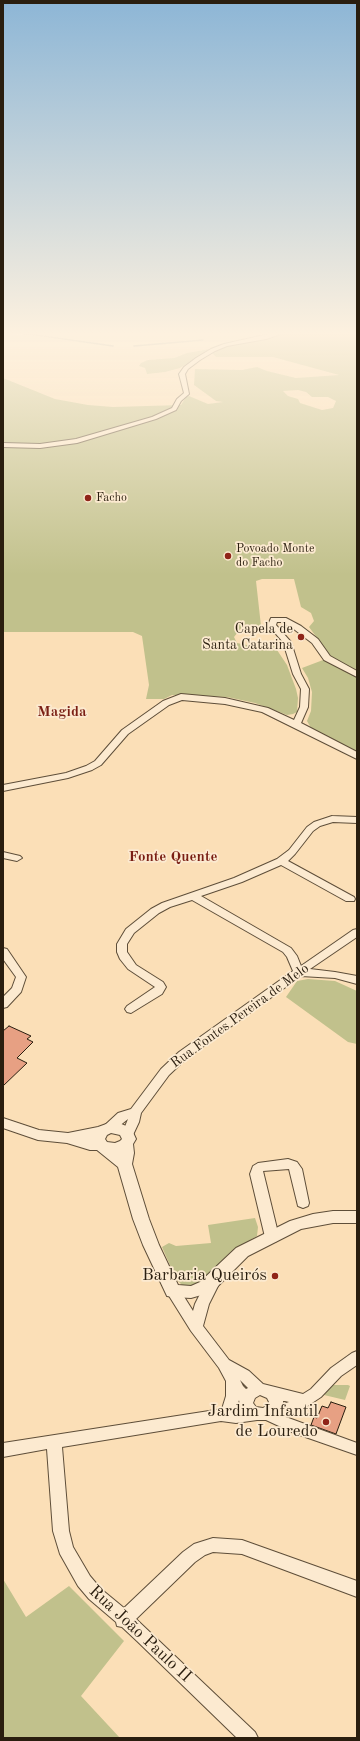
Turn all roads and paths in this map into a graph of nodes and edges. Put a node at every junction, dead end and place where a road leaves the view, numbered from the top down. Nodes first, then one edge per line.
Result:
1 (168, 412) edge
2 (3, 445) edge
3 (357, 674) edge
4 (296, 724) junction
5 (357, 756) edge
6 (3, 788) edge
7 (357, 820) edge
8 (3, 855) edge
9 (17, 858) dead end
10 (281, 861) junction
11 (193, 896) junction
12 (350, 899) dead end
13 (357, 932) edge
14 (3, 951) edge
15 (300, 972) junction
16 (357, 980) edge
17 (3, 1004) edge
18 (131, 1009) dead end
19 (134, 1112) junction
20 (3, 1123) edge
21 (104, 1138) junction
22 (127, 1139) junction
23 (125, 1164) junction
24 (303, 1203) dead end
25 (357, 1217) edge
26 (272, 1237) junction
27 (212, 1284) junction
28 (173, 1291) junction
29 (196, 1327) junction
30 (357, 1357) edge
31 (224, 1364) junction
32 (233, 1382) junction
33 (259, 1389) junction
34 (273, 1394) junction
35 (302, 1403) junction
36 (258, 1407) junction
37 (225, 1413) junction
38 (299, 1429) junction
39 (54, 1442) junction
40 (357, 1449) edge
41 (3, 1450) edge
42 (357, 1589) edge
43 (123, 1620) junction
44 (249, 1738) edge

1 - 2 street
3 - 4 street
4 - 5 street
4 - 6 street
7 - 10 street
8 - 9 street
10 - 11 street
10 - 12 street
11 - 15 street
11 - 18 street
13 - 15 street, Rua Fontes Pereira de Melo
14 - 17 street
15 - 16 street
15 - 19 street, Rua Fontes Pereira de Melo
19 - 21 street, Rua Fontes Pereira de Melo
19 - 22 street, Rua Fontes Pereira de Melo
20 - 21 street
21 - 22 street
21 - 22 street
21 - 23 street
22 - 23 street, Rua Fontes Pereira de Melo
23 - 28 street, Rua Fontes Pereira de Melo
24 - 26 street
25 - 26 street
26 - 27 street
27 - 28 street
27 - 29 street
28 - 29 street, Rua Fontes Pereira de Melo
29 - 31 street, Rua Fontes Pereira de Melo
30 - 35 street
31 - 32 street, Rua Fontes Pereira de Melo
31 - 33 street, Rua Fontes Pereira de Melo
32 - 36 street, Rua Fontes Pereira de Melo
32 - 37 street
33 - 34 street
33 - 36 street
34 - 35 street
34 - 36 street
35 - 36 street
35 - 38 street
36 - 37 street
36 - 38 street
37 - 39 street
38 - 40 street
39 - 41 street
39 - 43 street, Rua João Paulo II
42 - 43 street
43 - 44 street, Rua João Paulo II

